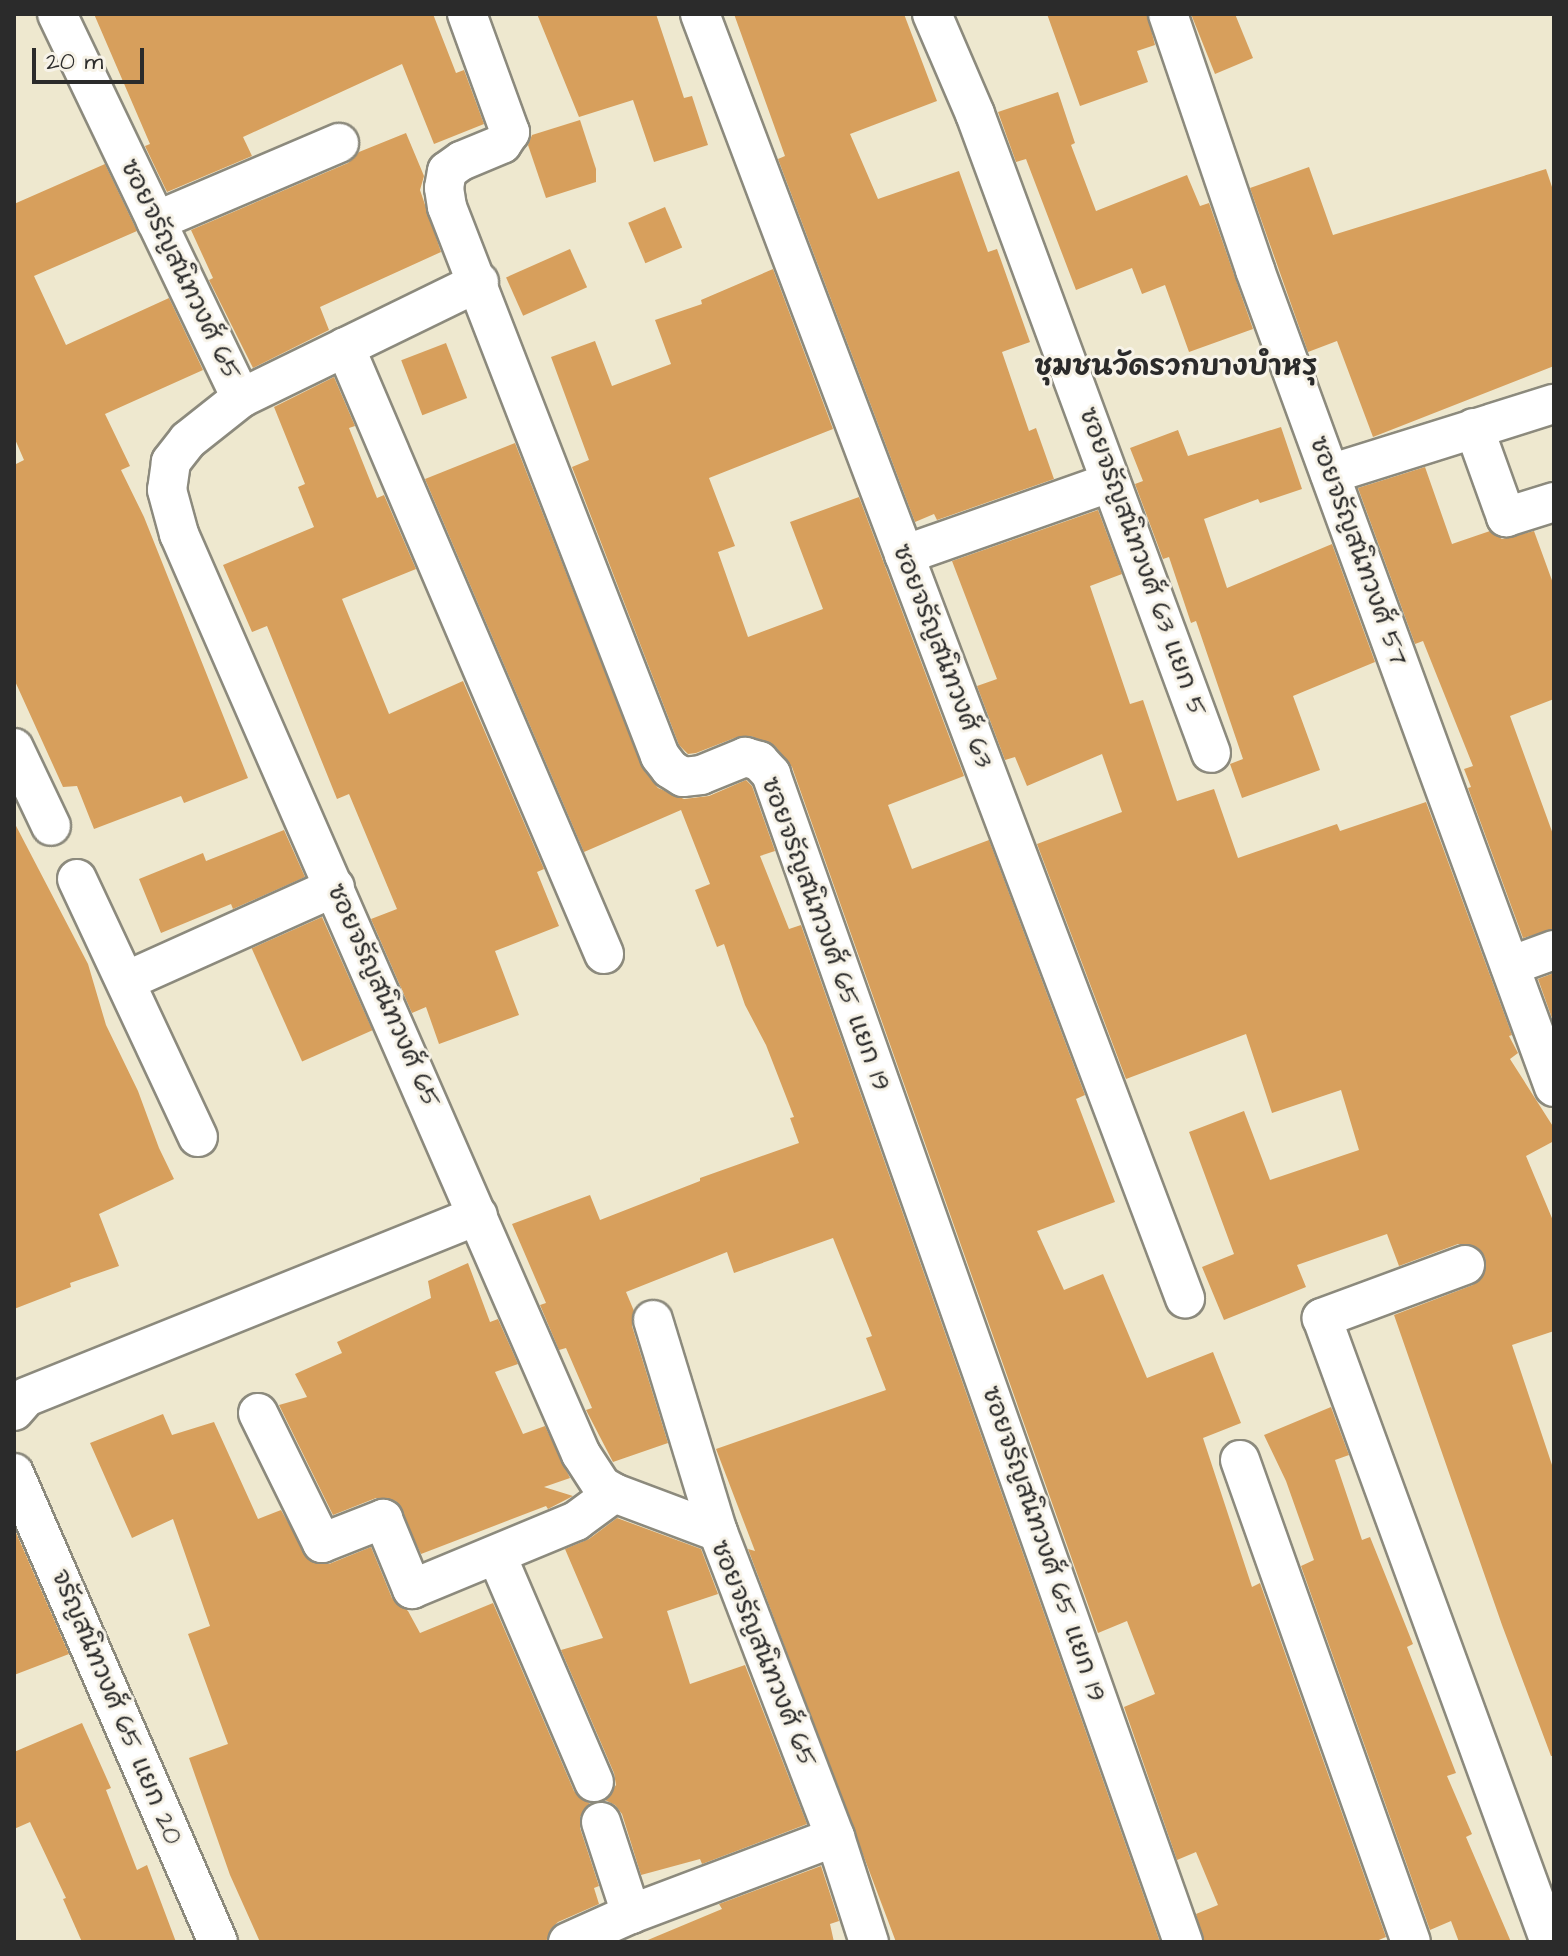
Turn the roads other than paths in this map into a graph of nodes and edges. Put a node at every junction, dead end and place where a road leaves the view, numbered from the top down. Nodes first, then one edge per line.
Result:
1 (57, 14) edge
2 (467, 14) edge
3 (700, 14) edge
4 (932, 14) edge
5 (1168, 14) edge
6 (339, 143) dead end
7 (156, 221) junction
8 (479, 282) junction
9 (345, 347) junction
10 (241, 398) junction
11 (1554, 404) edge
12 (1474, 428) junction
13 (1330, 474) junction
14 (1111, 482) junction
15 (1554, 502) edge
16 (904, 555) junction
17 (14, 748) edge
18 (1211, 753) dead end
19 (51, 826) dead end
20 (77, 879) dead end
21 (335, 887) junction
22 (1554, 950) edge
23 (604, 954) dead end
24 (1510, 966) junction
25 (126, 981) junction
26 (1554, 1087) edge
27 (198, 1137) dead end
28 (478, 1215) junction
29 (1465, 1265) dead end
30 (1185, 1298) dead end
31 (653, 1320) dead end
32 (14, 1411) edge
33 (258, 1413) dead end
34 (1240, 1460) dead end
35 (14, 1473) edge
36 (614, 1493) junction
37 (718, 1532) junction
38 (497, 1556) junction
39 (594, 1782) dead end
40 (601, 1822) dead end
41 (835, 1837) junction
42 (631, 1914) junction
43 (218, 1942) edge
44 (568, 1942) edge
45 (869, 1942) edge
46 (1183, 1942) edge
47 (1411, 1942) edge
48 (1550, 1942) edge

1 - 7 street, ซอยจรัญสนิทวงศ์ 65
2 - 8 street
3 - 16 street, ซอยจรัญสนิทวงศ์ 63
4 - 14 street, ซอยจรัญสนิทวงศ์ 63 แยก 5
5 - 13 street, ซอยจรัญสนิทวงศ์ 57
6 - 7 street
7 - 10 street, ซอยจรัญสนิทวงศ์ 65
8 - 9 street
8 - 46 street, ซอยจรัญสนิทวงศ์ 65 แยก 19
9 - 10 street
9 - 23 street
10 - 21 street, ซอยจรัญสนิทวงศ์ 65
11 - 12 street
12 - 13 street
12 - 15 street
13 - 24 street, ซอยจรัญสนิทวงศ์ 57
14 - 16 street
14 - 18 street, ซอยจรัญสนิทวงศ์ 63 แยก 5
16 - 30 street, ซอยจรัญสนิทวงศ์ 63
17 - 19 street
20 - 25 street
21 - 25 street
21 - 28 street, ซอยจรัญสนิทวงศ์ 65
22 - 24 street
24 - 26 street, ซอยจรัญสนิทวงศ์ 57
25 - 27 street
28 - 32 street
28 - 36 street, ซอยจรัญสนิทวงศ์ 65
29 - 48 street
31 - 37 street
33 - 38 street
34 - 47 street
35 - 43 street, จรัญสนิทวงศ์ 65 แยก 20
36 - 37 street, ซอยจรัญสนิทวงศ์ 65
36 - 38 street
37 - 41 street, ซอยจรัญสนิทวงศ์ 65
38 - 39 street
40 - 42 street
41 - 42 street
41 - 45 street, ซอยจรัญสนิทวงศ์ 65
42 - 44 street

